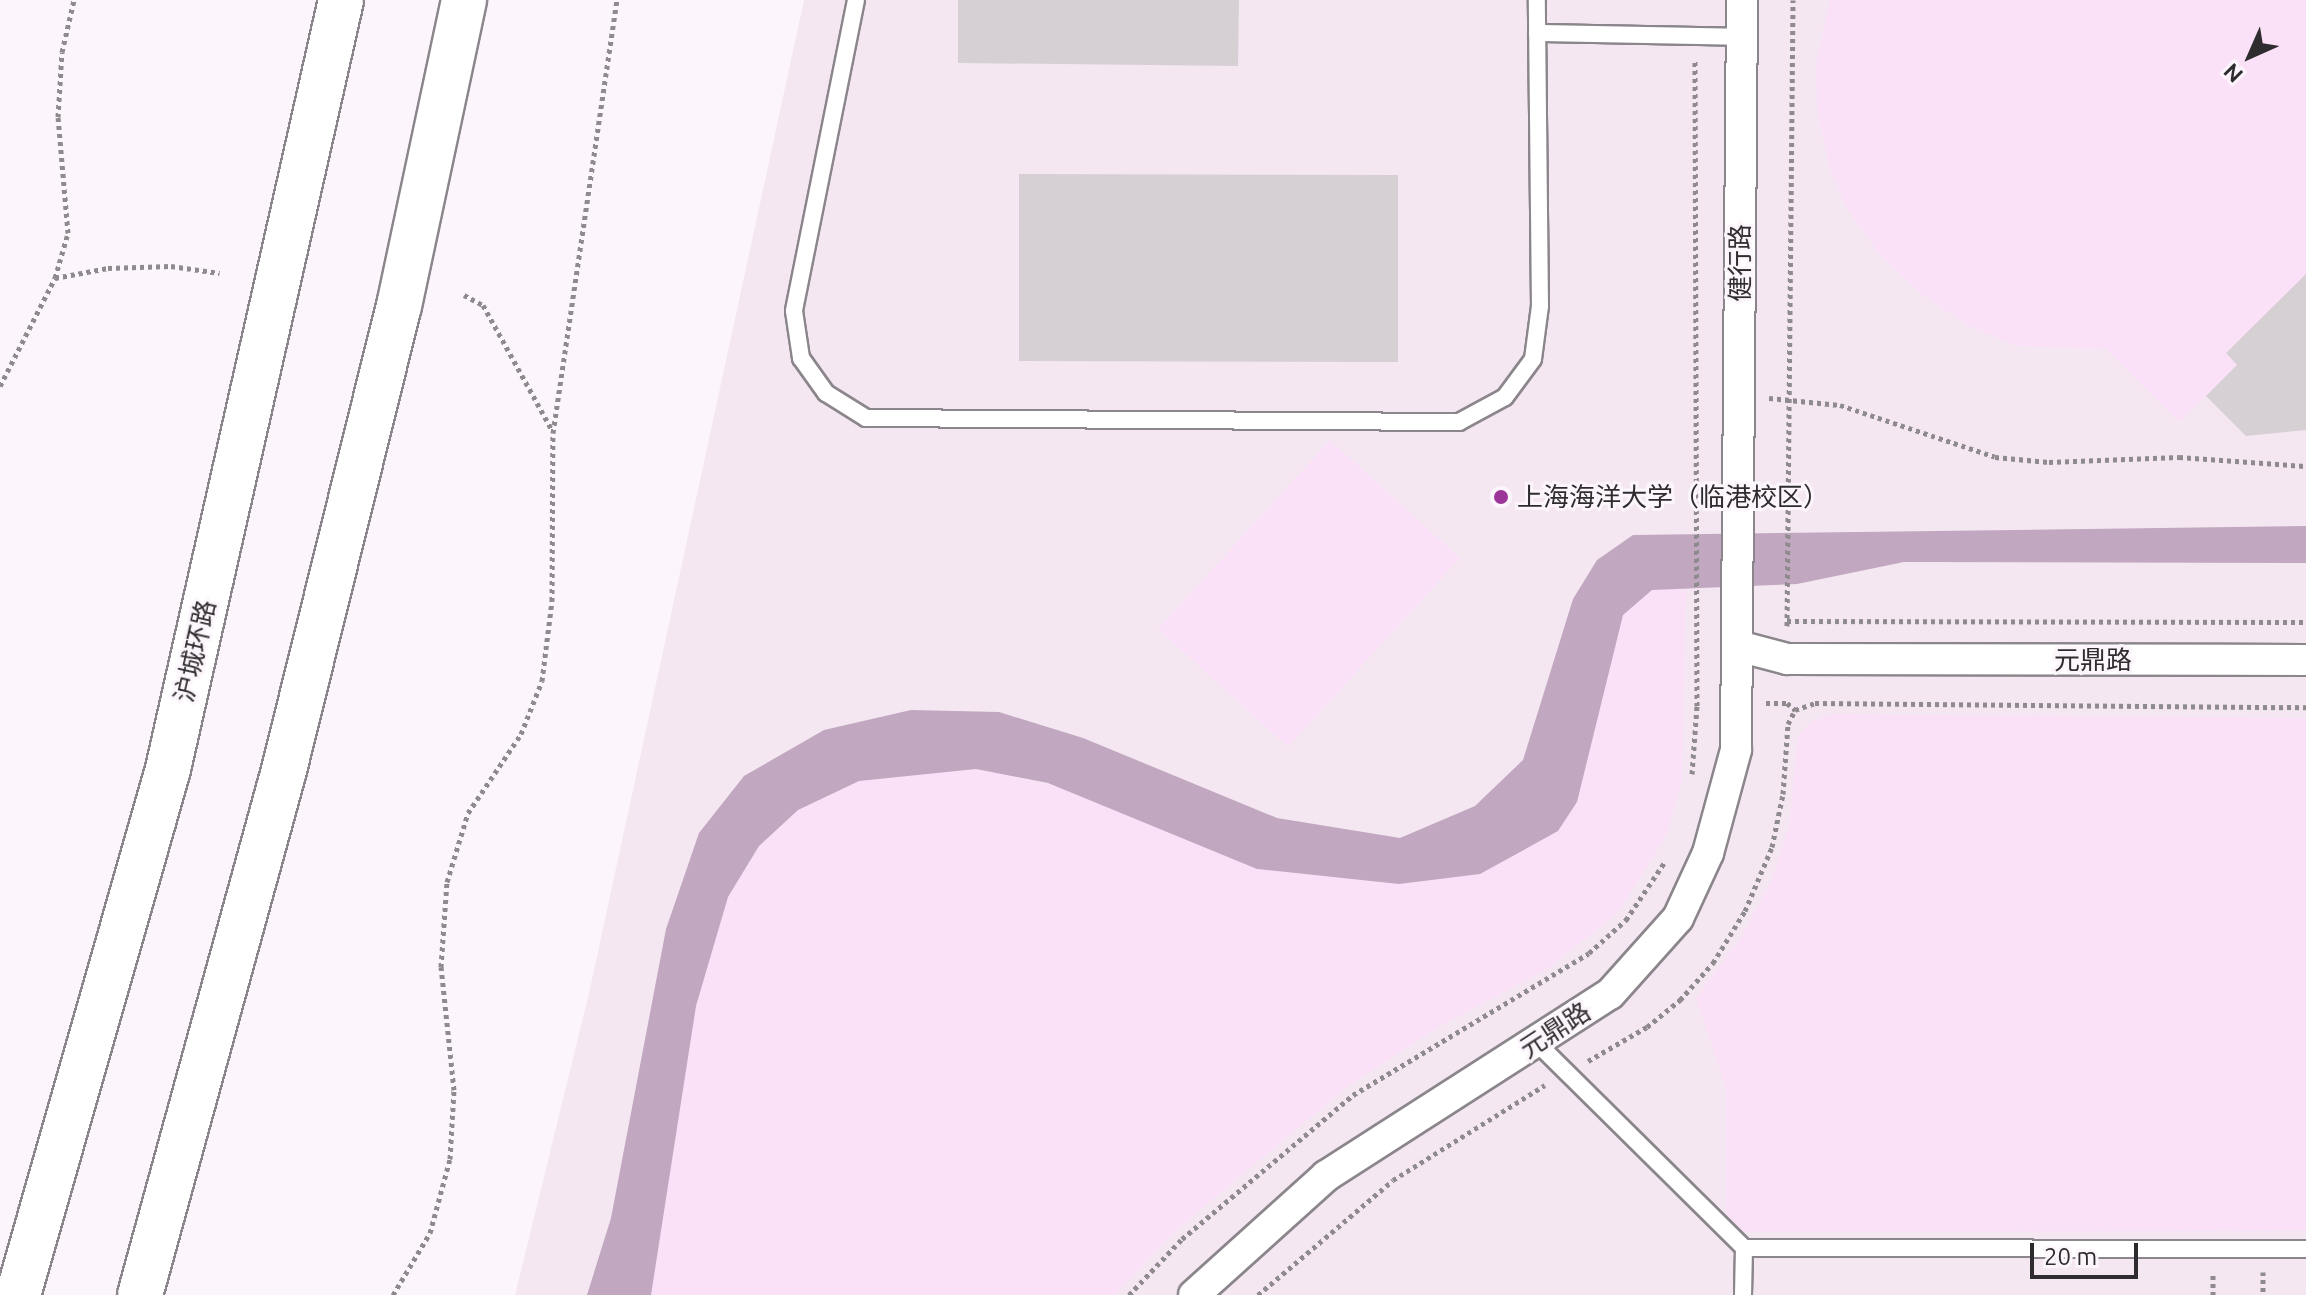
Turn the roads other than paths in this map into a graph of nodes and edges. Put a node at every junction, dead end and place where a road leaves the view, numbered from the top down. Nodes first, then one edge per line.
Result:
1 (341, 0) edge
2 (464, 0) edge
3 (856, 0) edge
4 (1537, 0) edge
5 (1742, 0) edge
6 (1537, 33) junction
7 (1742, 37) junction
8 (1739, 598) joint
9 (1738, 646) junction
10 (2306, 660) edge
11 (1537, 1043) junction
12 (1744, 1248) junction
13 (2306, 1249) edge
14 (18, 1295) edge
15 (140, 1295) edge
16 (1194, 1295) edge
17 (1743, 1295) edge

1 - 14 main road, 沪城环路
2 - 15 main road
3 - 6 lane
4 - 6 lane
5 - 7 street, 健行路
6 - 7 lane
7 - 8 street, 健行路
8 - 9 street, 元鼎路
9 - 10 street, 元鼎路
9 - 11 street, 元鼎路
11 - 12 lane
11 - 16 street, 元鼎路
12 - 13 lane
12 - 17 lane

